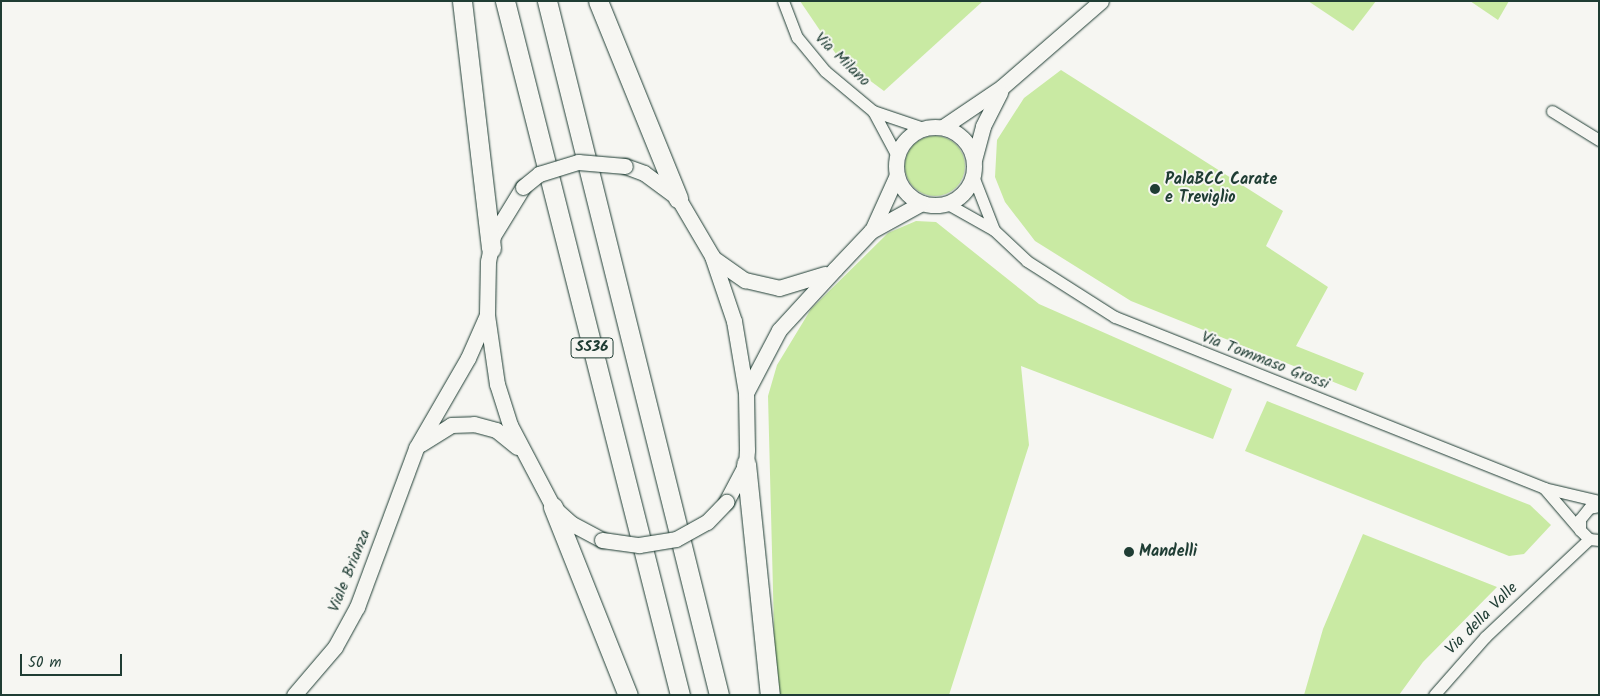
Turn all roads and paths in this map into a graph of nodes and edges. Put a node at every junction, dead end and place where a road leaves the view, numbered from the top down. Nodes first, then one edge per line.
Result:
1 (462, 1) edge
2 (505, 1) edge
3 (547, 1) edge
4 (598, 1) edge
5 (783, 1) edge
6 (1101, 1) edge
7 (1002, 88) junction
8 (873, 111) junction
9 (1552, 111) dead end
10 (943, 127) junction
11 (923, 128) junction
12 (1599, 140) edge
13 (897, 156) junction
14 (974, 160) junction
15 (896, 175) junction
16 (973, 176) junction
17 (678, 198) junction
18 (922, 203) junction
19 (946, 203) junction
20 (994, 230) junction
21 (871, 231) junction
22 (491, 248) junction
23 (712, 256) junction
24 (835, 269) junction
25 (487, 315) junction
26 (746, 393) junction
27 (416, 448) junction
28 (523, 453) junction
29 (746, 464) junction
30 (1544, 488) junction
31 (1599, 501) edge
32 (1599, 506) edge
33 (553, 507) junction
34 (1580, 530) junction
35 (1595, 541) edge
36 (294, 695) edge
37 (628, 695) edge
38 (680, 695) edge
39 (719, 695) edge
40 (770, 695) edge
41 (1434, 695) edge

1 - 22 highway
2 - 38 highway, SS36
3 - 39 highway, SS36
4 - 17 highway
5 - 8 street, Via Milano
6 - 7 main road
7 - 10 main road
7 - 14 main road
8 - 11 street, Via Milano
8 - 13 street, Via Milano
9 - 12 street
10 - 11 main road
10 - 14 main road
11 - 13 main road
13 - 15 main road
14 - 16 main road
15 - 18 main road
15 - 21 main road
16 - 19 main road
16 - 20 street, Via Tommaso Grossi
17 - 22 main road, bridge
17 - 23 main road
18 - 19 main road
18 - 21 main road
19 - 20 street, Via Tommaso Grossi
20 - 30 street, Via Tommaso Grossi
21 - 24 main road
22 - 25 main road
23 - 24 main road
23 - 26 main road
24 - 26 main road
25 - 27 main road, Viale Brianza
25 - 28 main road
26 - 29 main road
27 - 28 main road
27 - 36 main road, Viale Brianza
28 - 33 main road
29 - 33 main road, bridge
29 - 40 highway
30 - 31 street, Via Tommaso Grossi
30 - 34 street
32 - 34 street
33 - 37 highway
34 - 35 street
35 - 41 street, Via della Valle

